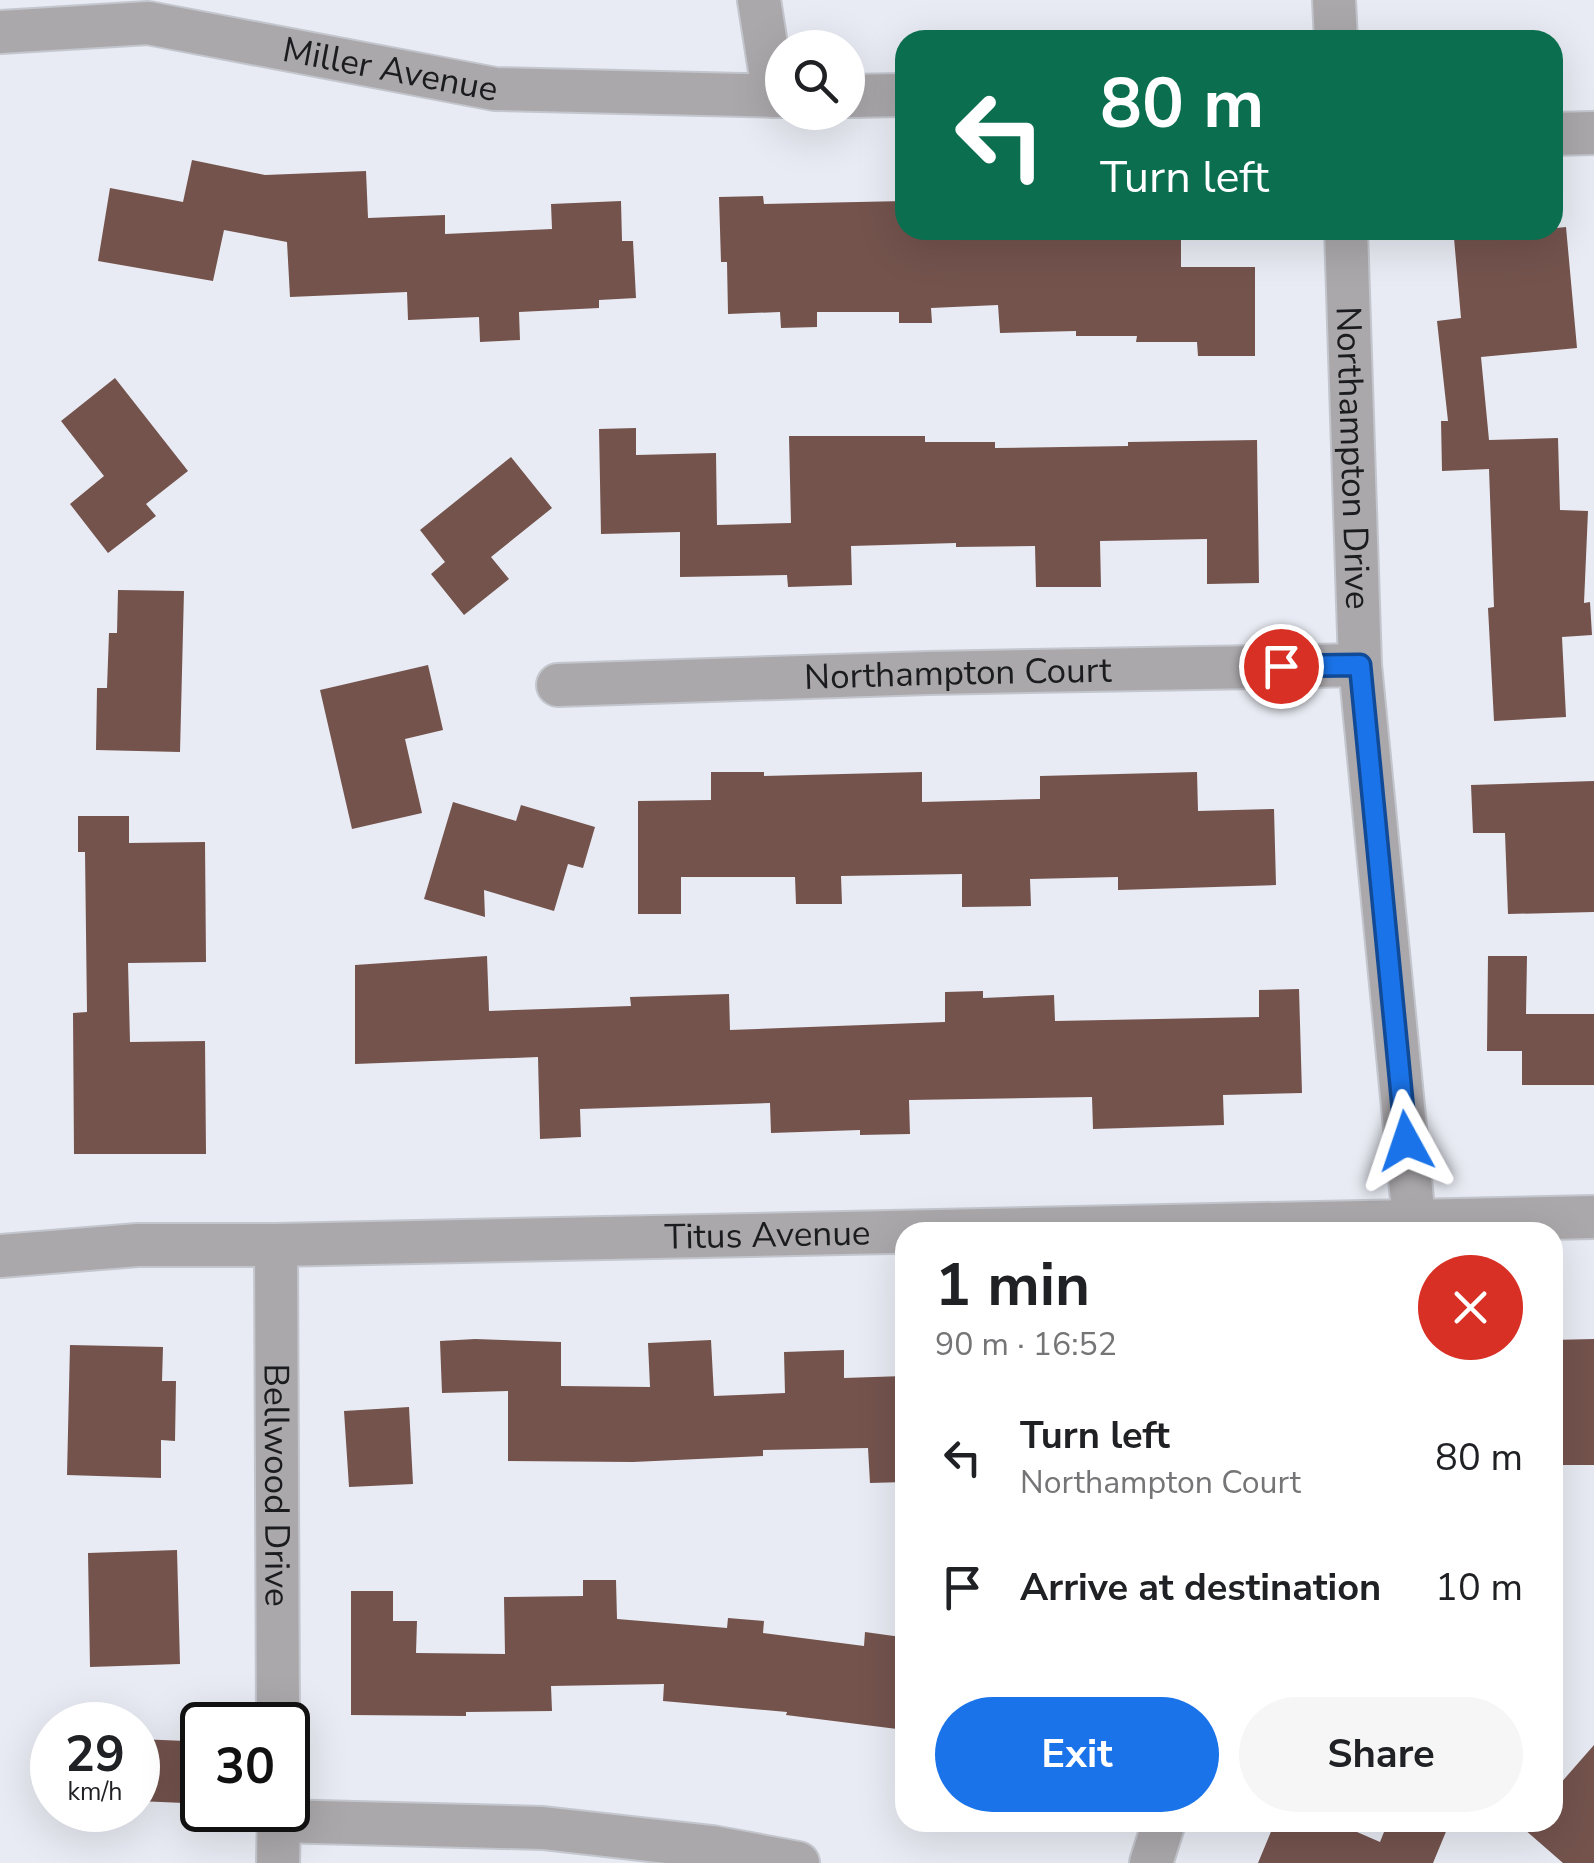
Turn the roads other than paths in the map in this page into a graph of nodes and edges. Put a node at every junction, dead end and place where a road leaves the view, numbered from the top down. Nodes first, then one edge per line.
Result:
1 (758, 0) edge
2 (1334, 0) edge
3 (1336, 30) edge
4 (0, 32) edge
5 (765, 34) edge
6 (765, 96) edge
7 (865, 96) edge
8 (895, 96) edge
9 (1594, 133) edge
10 (1563, 134) edge
11 (1346, 240) edge
12 (1360, 665) junction
13 (558, 685) dead end
14 (1594, 1216) edge
15 (1414, 1220) junction
16 (1323, 1222) edge
17 (895, 1231) edge
18 (276, 1245) junction
19 (0, 1256) edge
20 (278, 1702) edge
21 (310, 1817) edge
22 (279, 1832) edge
23 (1161, 1832) edge
24 (278, 1863) edge
25 (798, 1863) edge
26 (1151, 1863) edge

1 - 5 street
2 - 3 street
4 - 6 street, Miller Avenue
7 - 8 street
9 - 10 street
11 - 12 street, Northampton Drive
12 - 13 street, Northampton Court
12 - 15 street, Northampton Drive
14 - 15 street, Titus Avenue
15 - 16 street, Titus Avenue
17 - 18 street, Titus Avenue
18 - 19 street, Titus Avenue
18 - 20 street, Bellwood Drive
21 - 25 street
22 - 24 street
23 - 26 street

